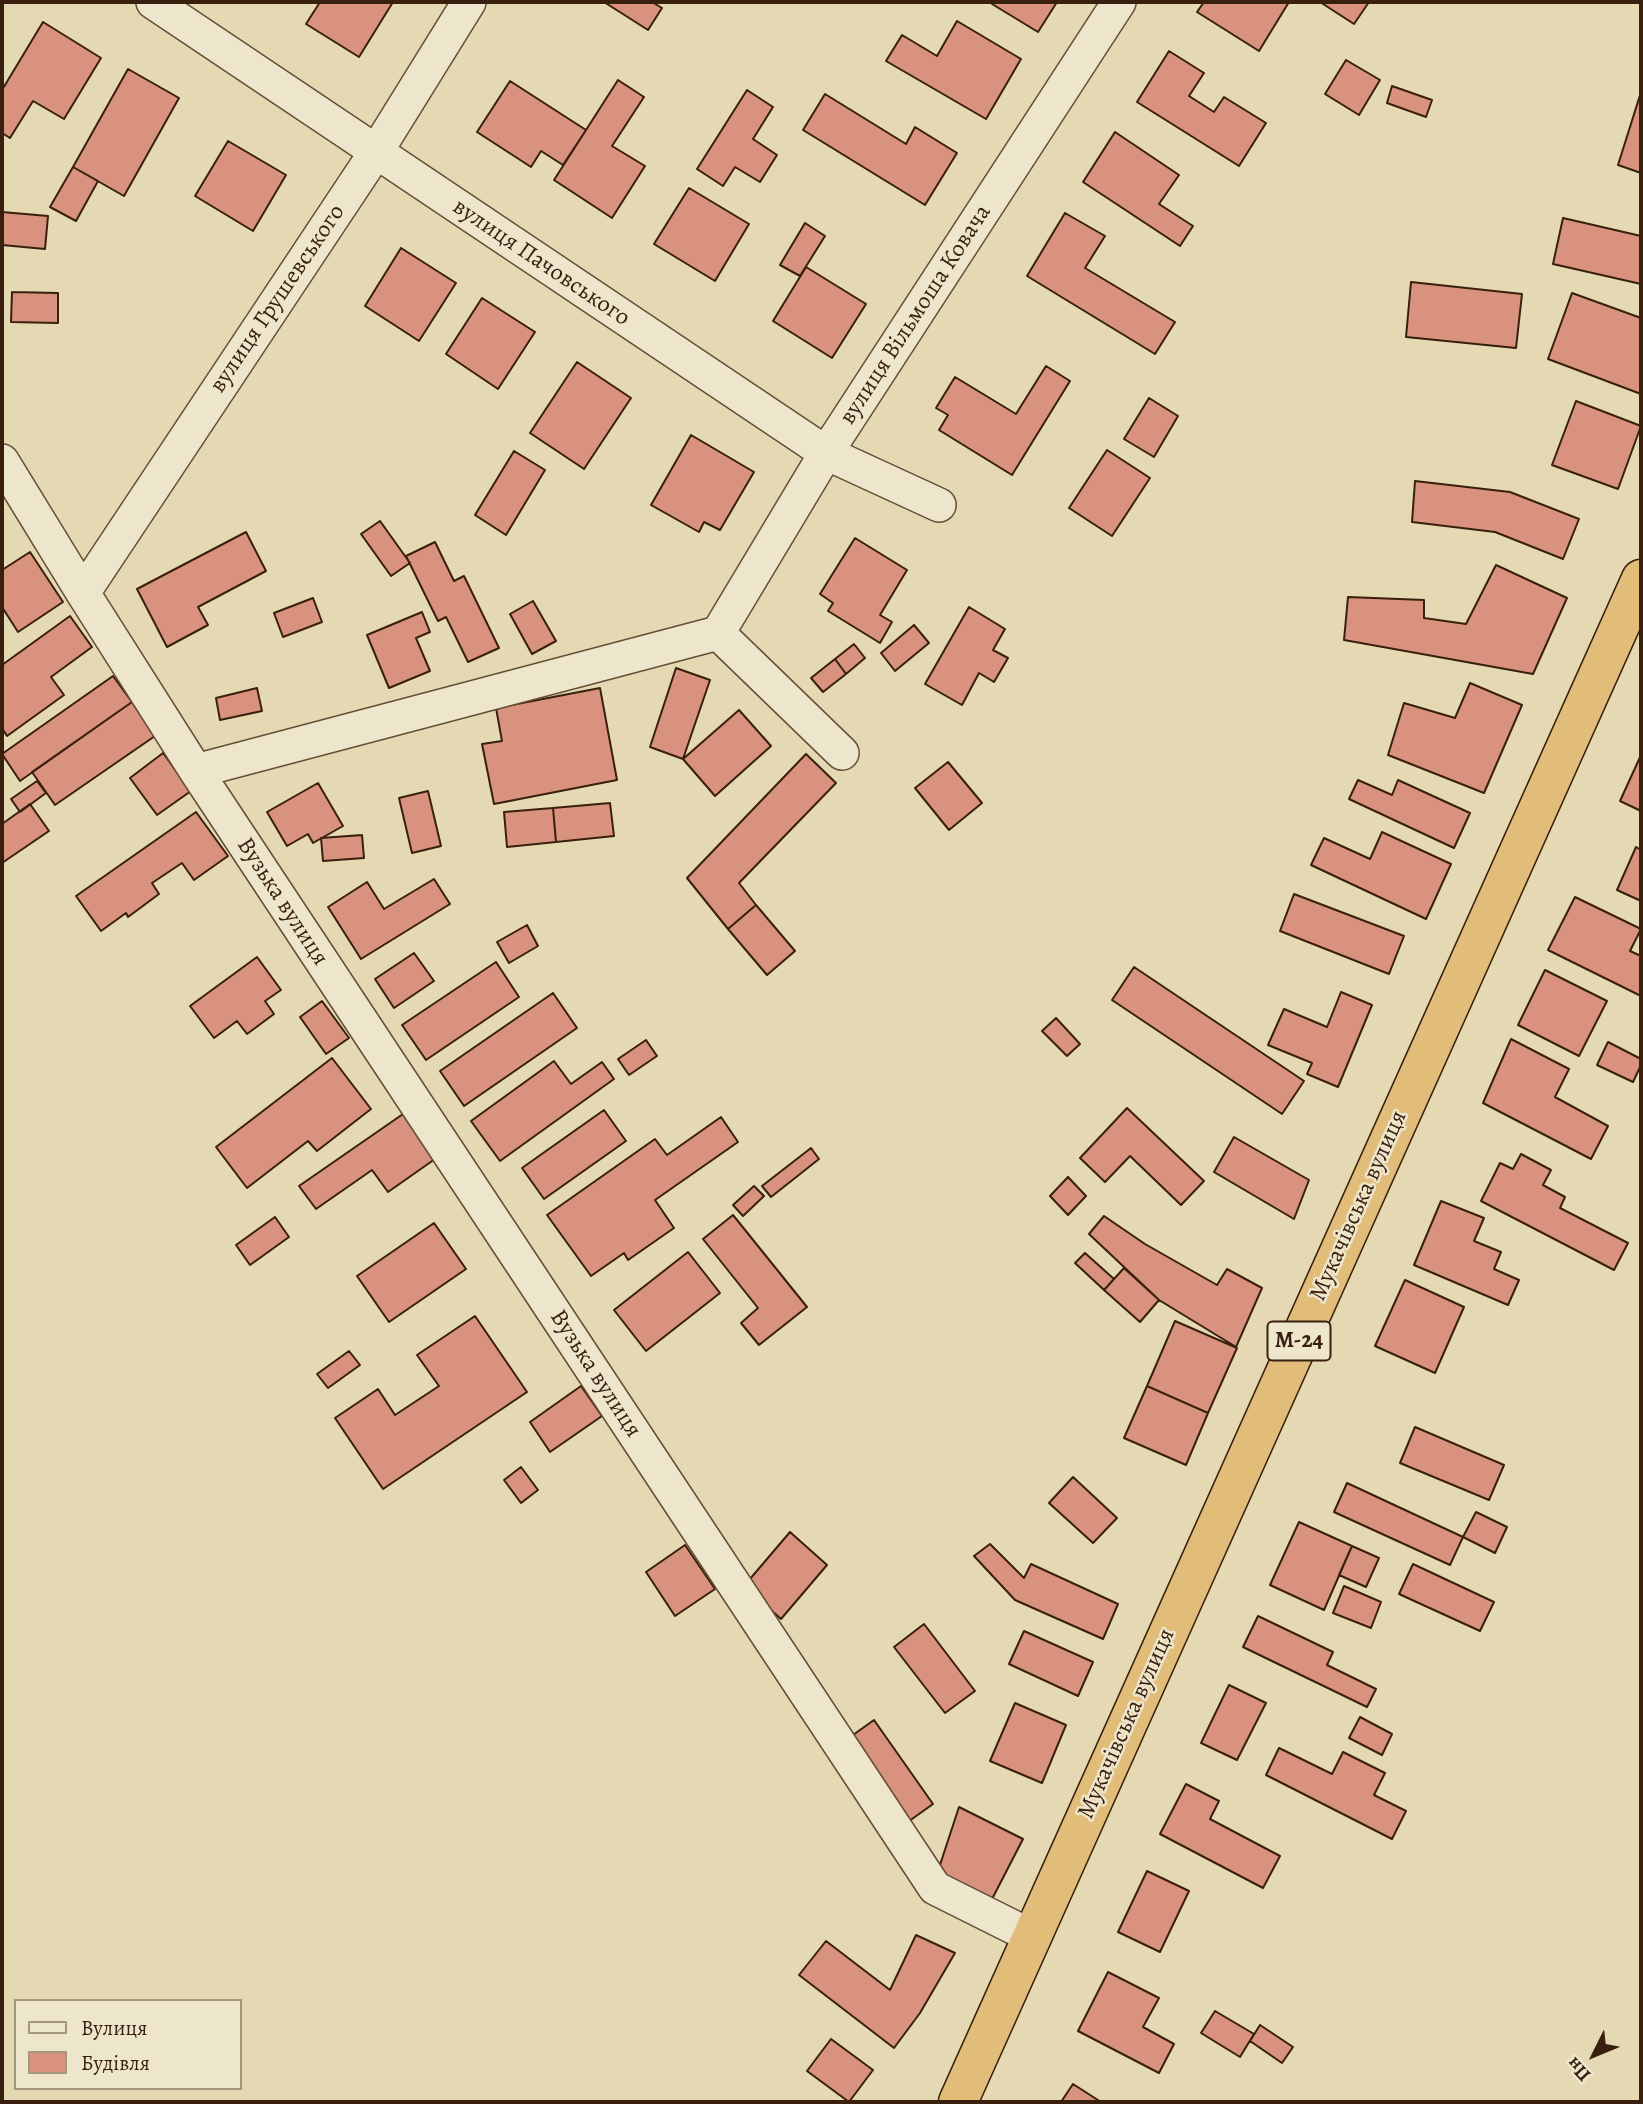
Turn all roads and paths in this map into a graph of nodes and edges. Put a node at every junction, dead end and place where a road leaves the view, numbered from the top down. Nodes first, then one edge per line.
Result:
1 (153, 2) edge
2 (469, 2) edge
3 (1119, 2) edge
4 (376, 152) junction
5 (826, 453) junction
6 (2, 461) edge
7 (939, 505) dead end
8 (1641, 579) edge
9 (83, 593) junction
10 (718, 633) junction
11 (842, 753) dead end
12 (196, 771) junction
13 (1031, 1936) junction
14 (958, 2102) edge

1 - 4 street, вулиця Пачовського
2 - 4 street, вулиця Грушевського
3 - 5 street, вулиця Вільмоша Ковача
4 - 5 street, вулиця Пачовського
4 - 9 street, вулиця Грушевського
5 - 7 street, вулиця Пачовського
5 - 10 street, вулиця Вільмоша Ковача
6 - 9 street, Вузька вулиця
8 - 13 highway, Мукачівська вулиця / М-24
9 - 12 street, Вузька вулиця
10 - 11 street
10 - 12 street
12 - 13 street, Вузька вулиця
13 - 14 highway, Мукачівська вулиця / М-24

